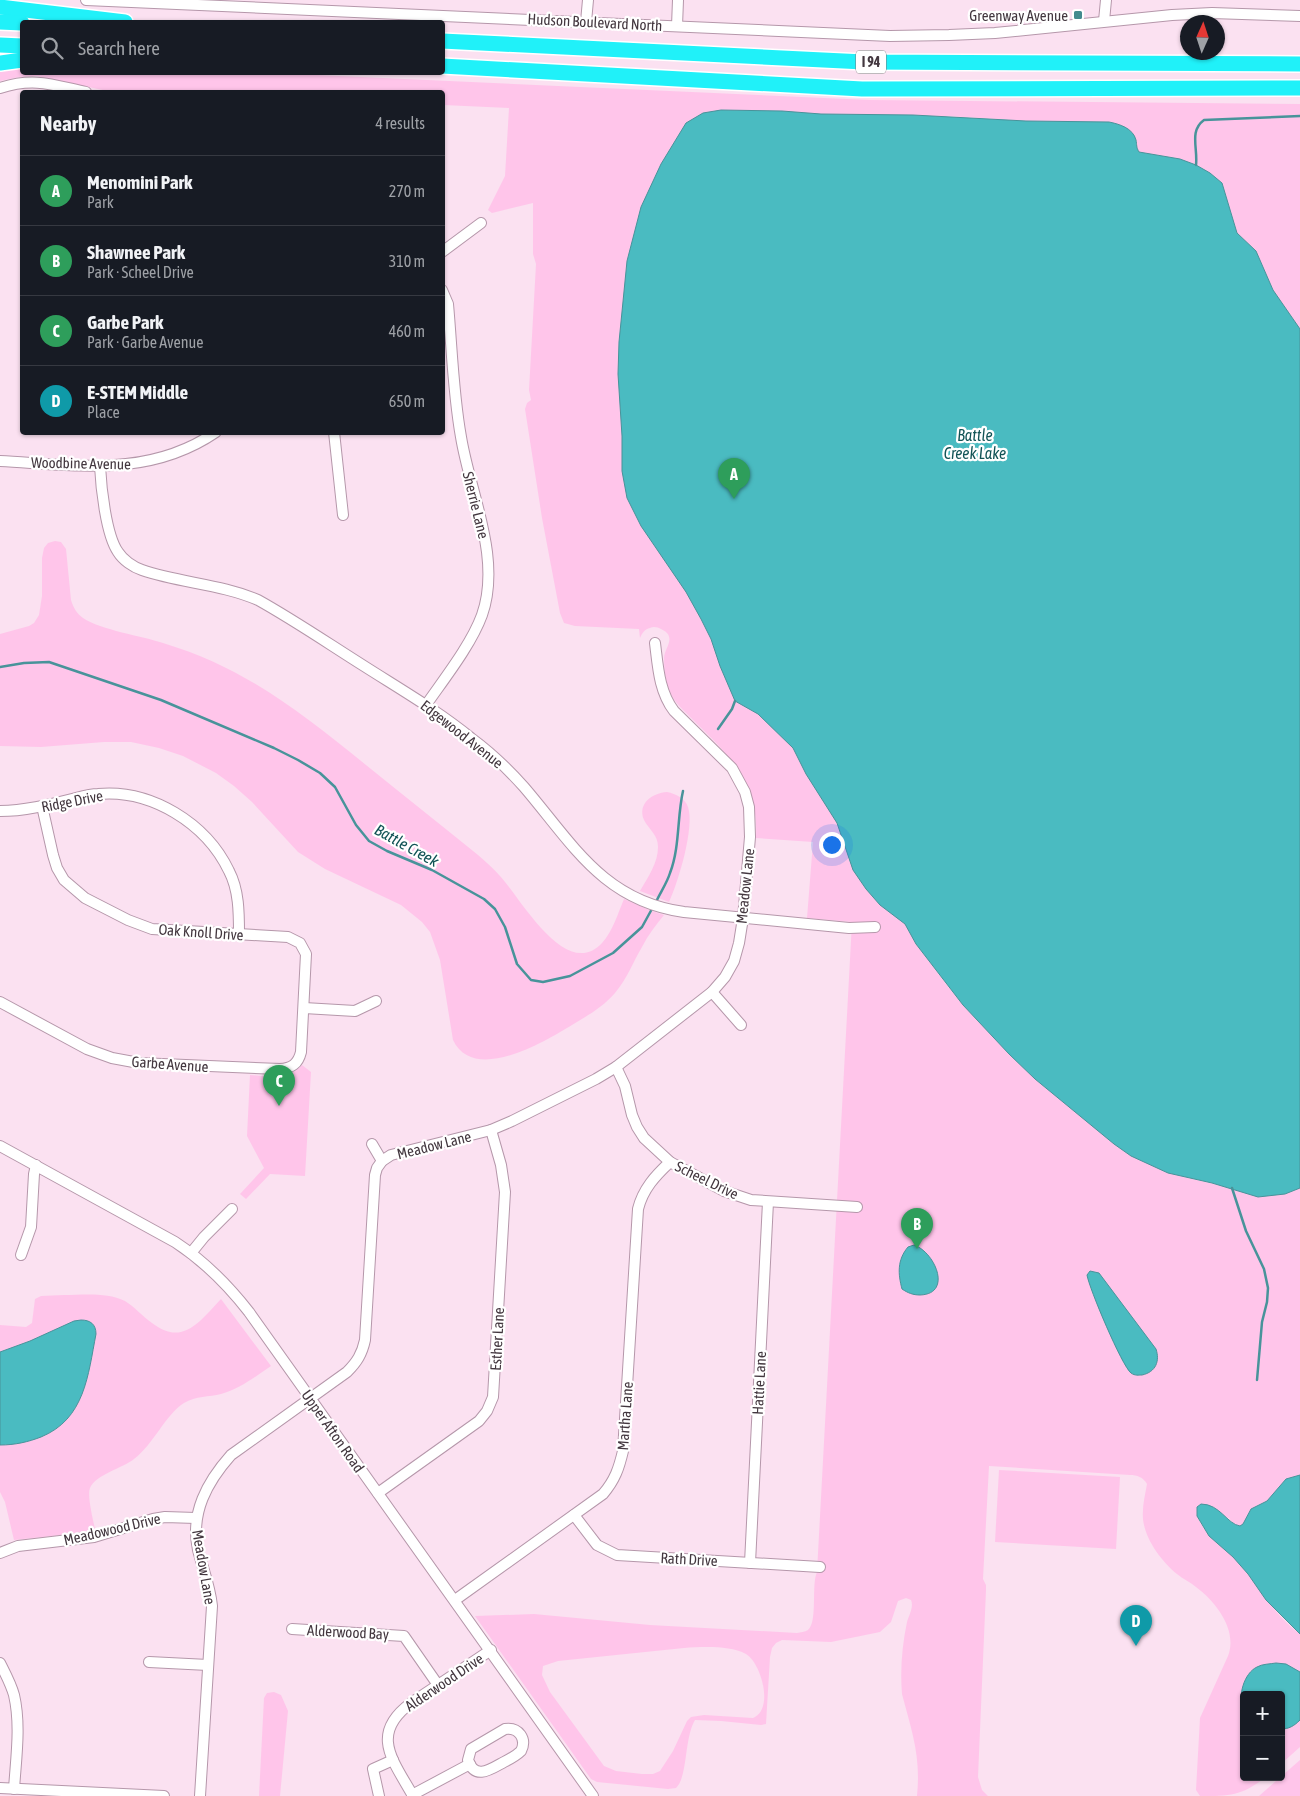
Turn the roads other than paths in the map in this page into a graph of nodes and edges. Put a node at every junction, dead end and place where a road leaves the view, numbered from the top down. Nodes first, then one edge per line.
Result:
1 (86, 0) edge
2 (588, 0) edge
3 (678, 0) edge
4 (1106, 0) edge
5 (0, 7) edge
6 (1300, 16) edge
7 (108, 20) edge
8 (1104, 21) junction
9 (0, 22) edge
10 (586, 22) junction
11 (20, 23) edge
12 (676, 26) junction
13 (445, 41) edge
14 (0, 44) edge
15 (20, 46) edge
16 (20, 60) edge
17 (0, 63) edge
18 (1300, 64) edge
19 (445, 66) edge
20 (0, 88) edge
21 (77, 90) edge
22 (1300, 90) edge
23 (481, 222) dead end
24 (445, 250) edge
25 (445, 297) edge
26 (211, 435) edge
27 (334, 435) edge
28 (0, 461) edge
29 (100, 466) junction
30 (343, 515) dead end
31 (655, 643) dead end
32 (426, 705) junction
33 (42, 806) junction
34 (0, 811) edge
35 (743, 918) junction
36 (875, 927) dead end
37 (239, 934) junction
38 (712, 992) junction
39 (376, 1001) dead end
40 (0, 1002) edge
41 (304, 1008) junction
42 (741, 1024) dead end
43 (616, 1067) junction
44 (491, 1130) junction
45 (372, 1144) dead end
46 (0, 1146) edge
47 (382, 1161) junction
48 (670, 1162) junction
49 (36, 1165) junction
50 (768, 1202) junction
51 (857, 1207) dead end
52 (232, 1209) dead end
53 (191, 1252) junction
54 (21, 1255) dead end
55 (310, 1398) junction
56 (378, 1493) junction
57 (574, 1515) junction
58 (196, 1518) junction
59 (0, 1553) edge
60 (750, 1562) junction
61 (820, 1567) dead end
62 (454, 1600) junction
63 (292, 1629) dead end
64 (491, 1650) junction
65 (149, 1662) dead end
66 (0, 1663) edge
67 (208, 1666) junction
68 (438, 1685) junction
69 (393, 1760) junction
70 (470, 1764) junction
71 (0, 1788) edge
72 (14, 1789) junction
73 (412, 1794) edge
74 (164, 1796) edge
75 (200, 1796) edge
76 (379, 1796) edge
77 (400, 1796) edge
78 (594, 1796) edge

1 - 10 street, Hudson Boulevard North
2 - 10 street
3 - 12 street
4 - 8 street
5 - 7 highway
6 - 8 street, Hudson Boulevard North
8 - 12 street, Hudson Boulevard North
9 - 11 highway
10 - 12 street, Hudson Boulevard North
13 - 18 highway, I 94
14 - 15 highway
16 - 17 highway
19 - 22 highway, I 94
20 - 21 street
23 - 24 street
25 - 32 street, Sherrie Lane
26 - 29 street, Woodbine Avenue
27 - 30 street
28 - 29 street, Woodbine Avenue
29 - 32 street, Edgewood Avenue
31 - 35 street, Meadow Lane
32 - 35 street, Edgewood Avenue
33 - 34 street, Ridge Drive
33 - 37 street, Oak Knoll Drive
33 - 37 street, Ridge Drive
35 - 36 street, Edgewood Avenue
35 - 38 street, Meadow Lane
37 - 41 street, Oak Knoll Drive
38 - 42 street
38 - 43 street, Meadow Lane
39 - 41 street
40 - 41 street, Garbe Avenue
43 - 44 street, Meadow Lane
43 - 48 street, Scheel Drive
44 - 47 street, Meadow Lane
44 - 56 street, Esther Lane
45 - 47 street
46 - 49 street, Upper Afton Road
47 - 55 street, Meadow Lane
48 - 50 street, Scheel Drive
48 - 57 street, Martha Lane
49 - 53 street, Upper Afton Road
49 - 54 street
50 - 51 street, Scheel Drive
50 - 60 street, Hattie Lane
52 - 53 street
53 - 55 street, Upper Afton Road
55 - 56 street, Upper Afton Road
55 - 58 street, Meadow Lane
56 - 62 street, Upper Afton Road
57 - 60 street, Rath Drive
57 - 62 street, Martha Lane
58 - 59 street, Meadowood Drive
58 - 67 street, Meadow Lane
60 - 61 street, Rath Drive
62 - 64 street, Upper Afton Road
63 - 68 street, Alderwood Bay
64 - 68 street, Alderwood Drive
64 - 78 street, Upper Afton Road
65 - 67 street
66 - 72 street
67 - 75 street, Meadow Lane
68 - 69 street, Alderwood Drive
69 - 73 street, Alderwood Drive
69 - 76 street
70 - 70 street
70 - 73 street
71 - 72 street
72 - 74 street
73 - 77 street

